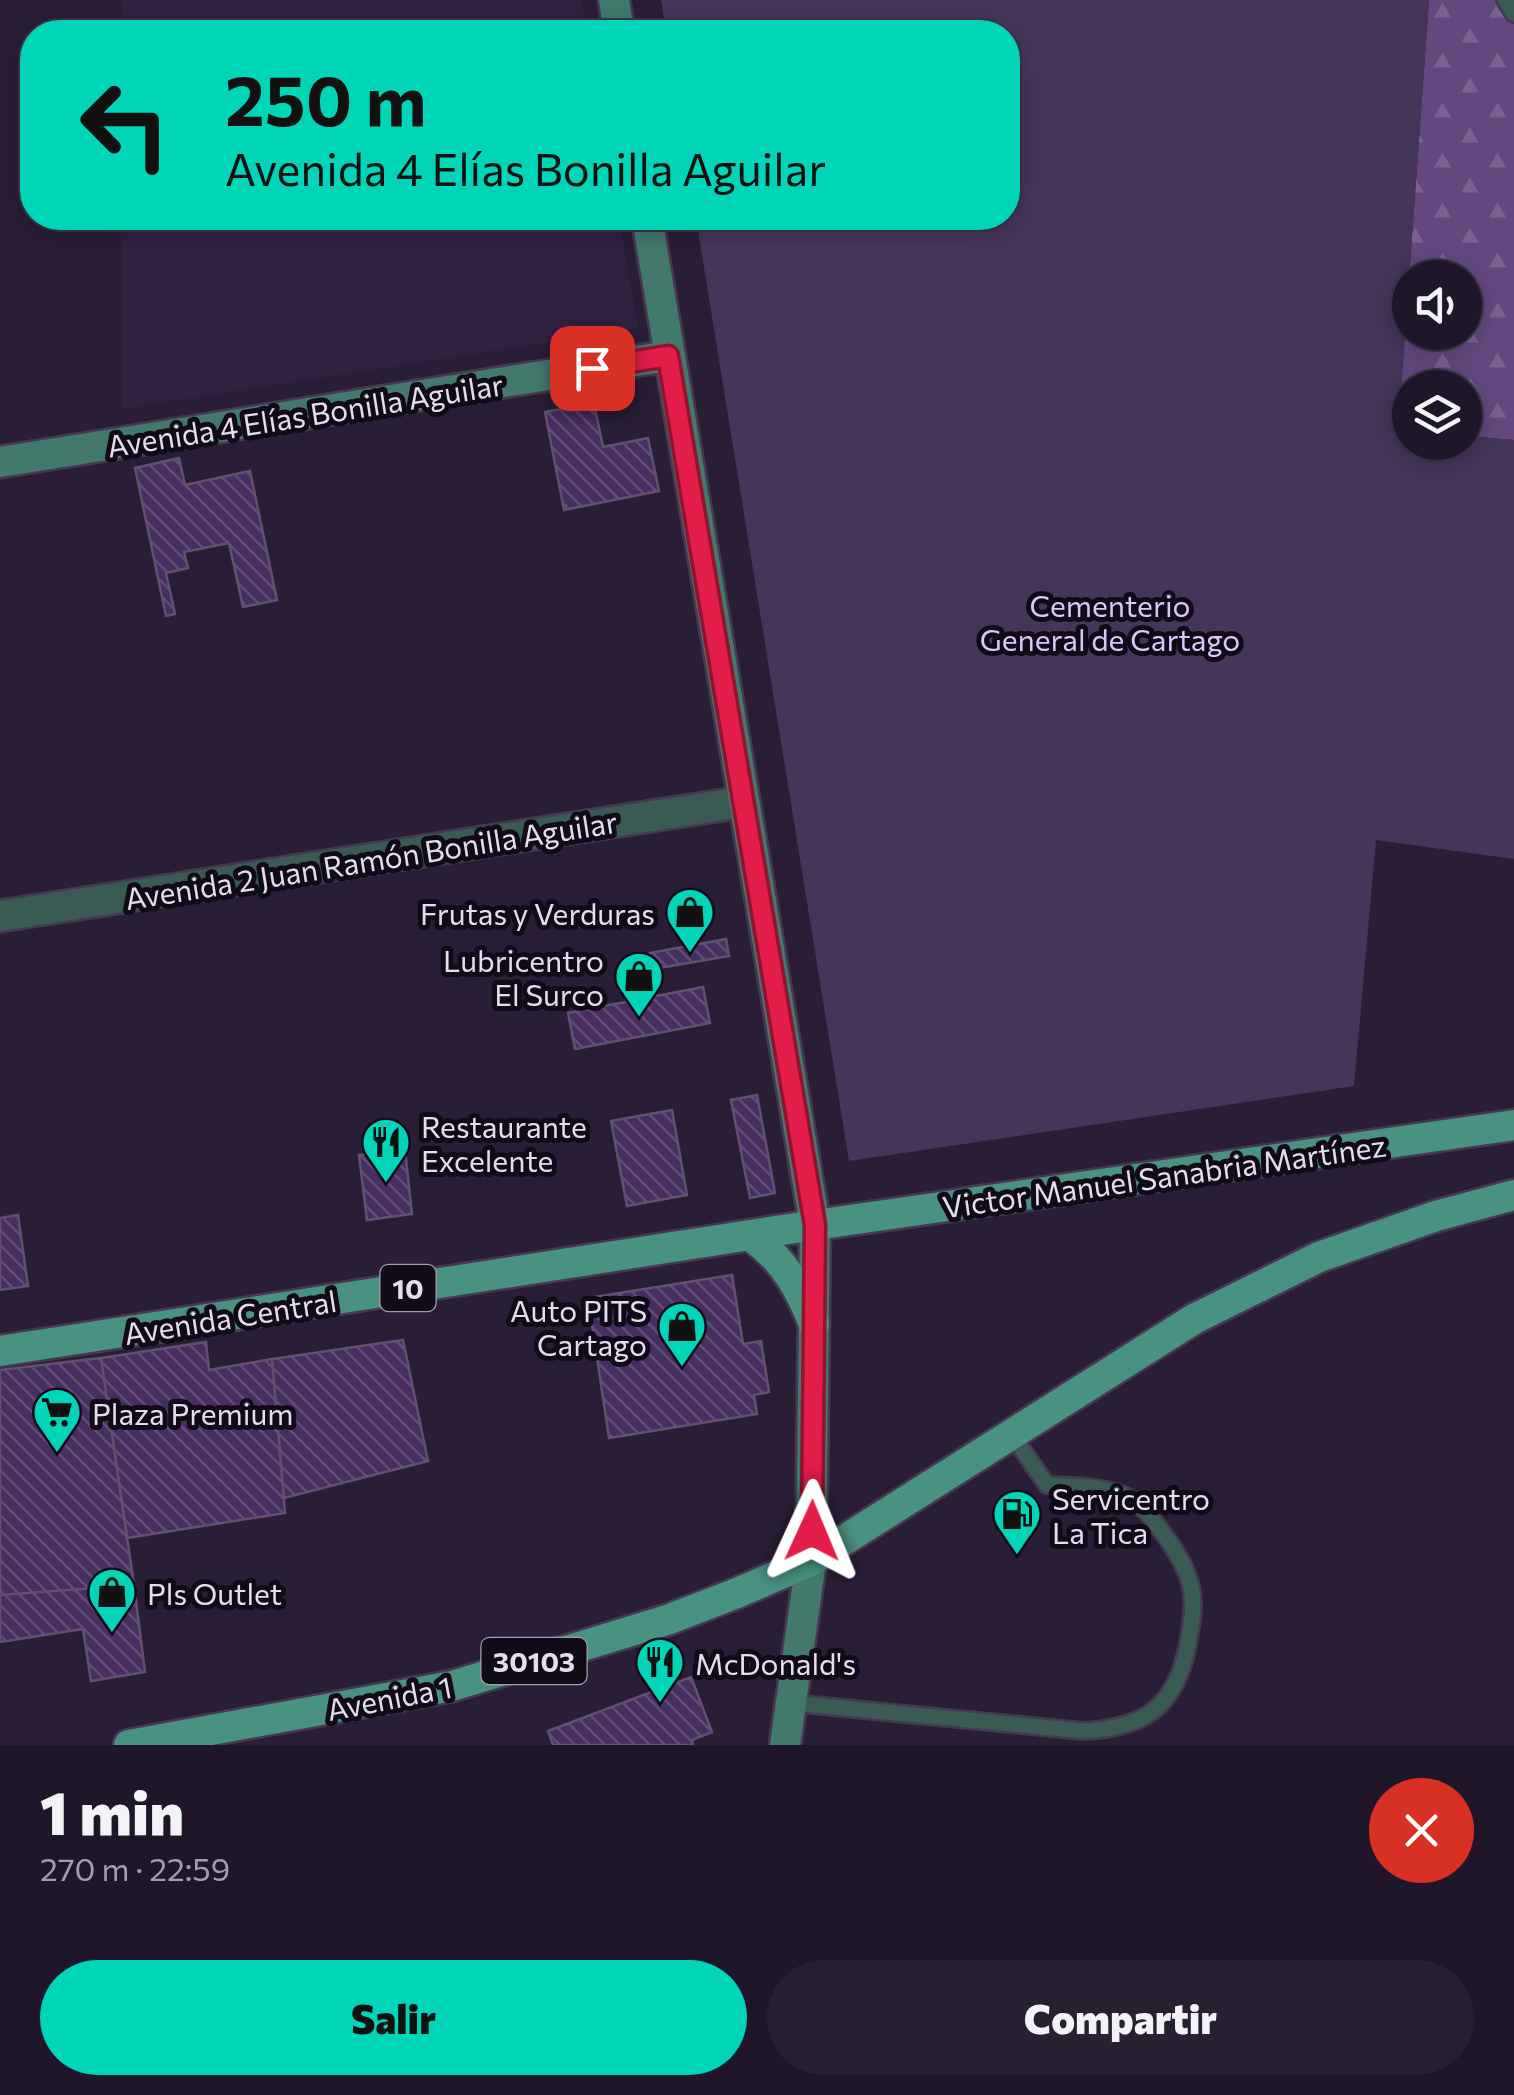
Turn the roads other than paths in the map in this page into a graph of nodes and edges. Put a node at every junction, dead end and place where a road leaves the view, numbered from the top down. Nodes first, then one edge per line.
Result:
1 (1506, 0) edge
2 (1514, 14) edge
3 (649, 230) edge
4 (668, 356) junction
5 (0, 462) edge
6 (742, 802) junction
7 (0, 916) edge
8 (1514, 1125) edge
9 (1514, 1195) edge
10 (815, 1225) junction
11 (752, 1236) junction
12 (814, 1324) junction
13 (0, 1351) edge
14 (1012, 1435) junction
15 (811, 1561) junction
16 (791, 1703) junction
17 (140, 1744) edge
18 (785, 1745) edge

1 - 2 lane
3 - 4 main road
4 - 5 main road, Avenida 4 Elías Bonilla Aguilar
4 - 6 main road
6 - 7 street, Avenida 2 Juan Ramón Bonilla Aguilar
6 - 10 main road
8 - 10 main road, Victor Manuel Sanabria Martínez / 10
9 - 14 main road
10 - 11 main road, Avenida Central / 10
10 - 12 main road
11 - 12 main road
11 - 13 main road, Avenida Central / 10
12 - 15 main road
14 - 15 main road
14 - 16 lane
15 - 16 main road
15 - 17 main road, Avenida 1 / 30103
16 - 18 main road

